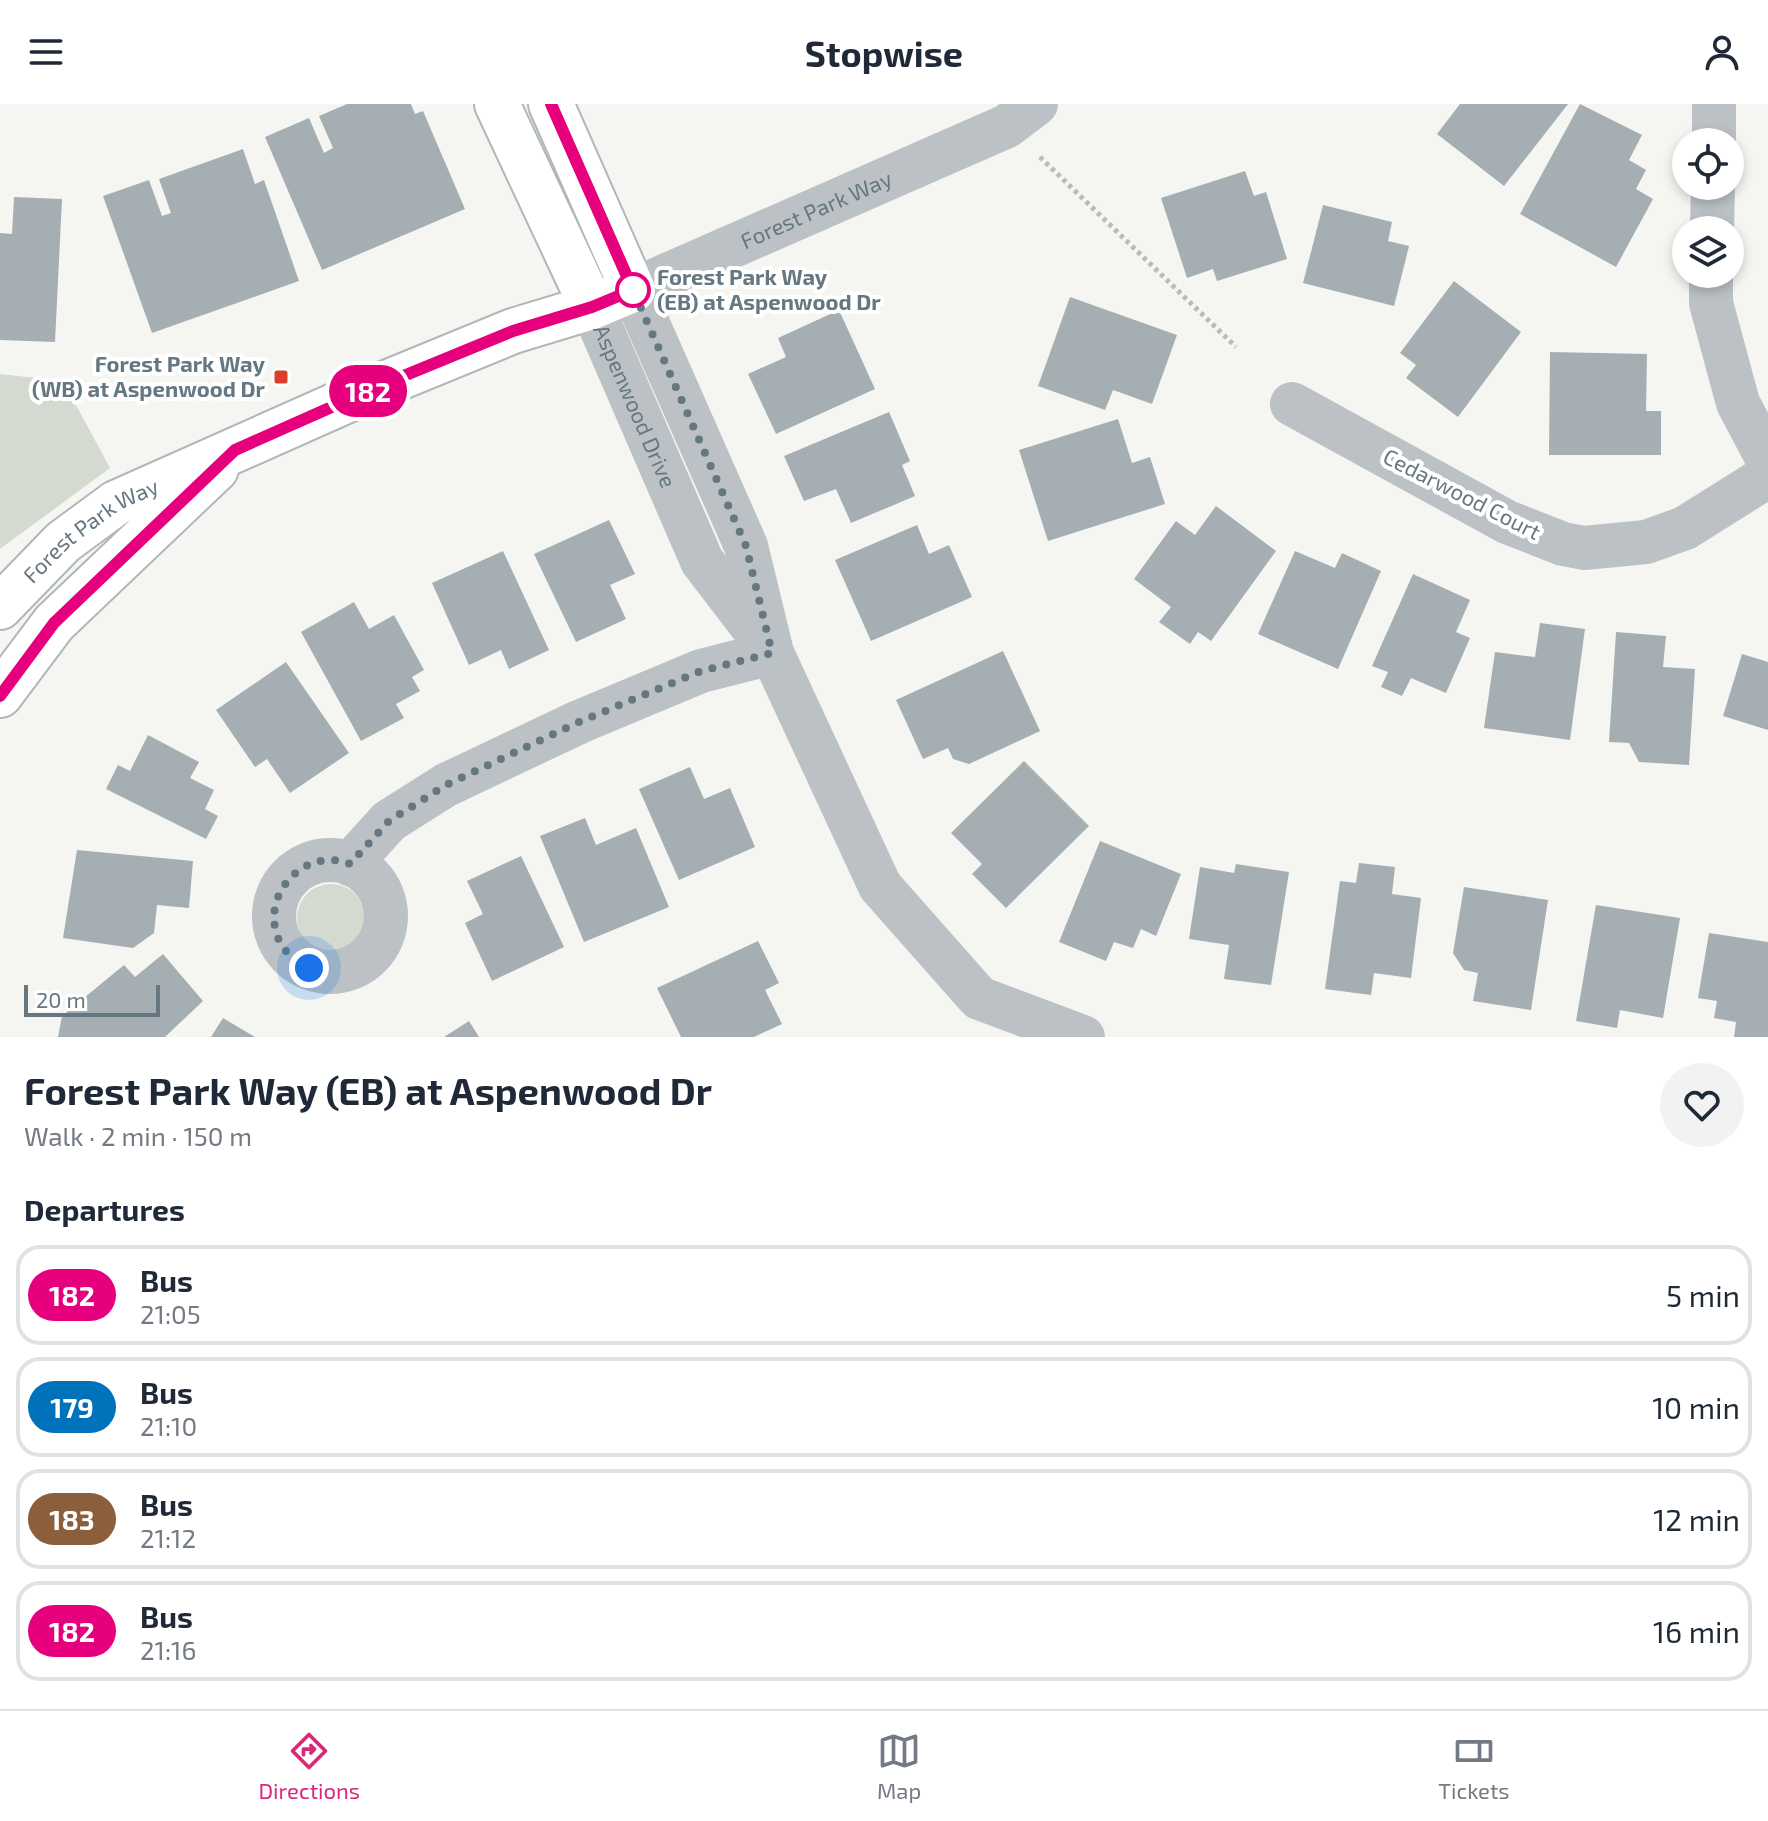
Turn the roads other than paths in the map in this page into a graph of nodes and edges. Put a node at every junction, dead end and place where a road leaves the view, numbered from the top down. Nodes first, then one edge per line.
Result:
1 (497, 104) edge
2 (551, 104) edge
3 (1714, 104) edge
4 (1022, 115) edge
5 (1714, 128) edge
6 (1711, 288) edge
7 (633, 290) junction
8 (592, 307) junction
9 (1292, 404) dead end
10 (235, 450) junction
11 (1768, 460) edge
12 (1768, 476) edge
13 (0, 607) edge
14 (772, 653) junction
15 (0, 695) edge
16 (350, 864) dead end
17 (1083, 1037) edge

1 - 8 main road, Aspenwood Drive
2 - 7 main road, Aspenwood Drive
3 - 5 street
4 - 7 street, Forest Park Way
6 - 11 street
7 - 8 main road, Forest Park Way
7 - 14 street, Aspenwood Drive
8 - 10 main road, Forest Park Way
8 - 14 street, Aspenwood Drive
9 - 12 street, Cedarwood Court
10 - 13 main road, Forest Park Way
10 - 15 main road, Forest Park Way
14 - 16 street
14 - 17 street, Aspenwood Drive

